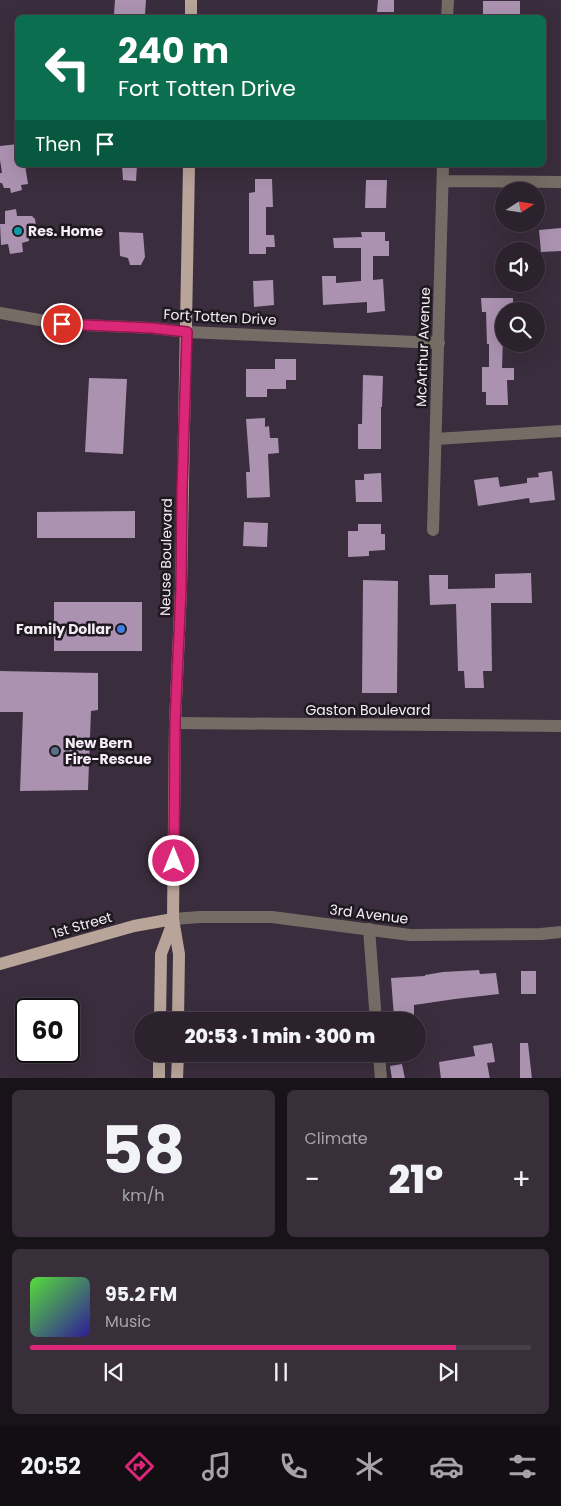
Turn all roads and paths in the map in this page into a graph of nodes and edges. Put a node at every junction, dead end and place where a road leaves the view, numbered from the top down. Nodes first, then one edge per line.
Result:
1 (192, 0) edge
2 (448, 0) edge
3 (191, 15) edge
4 (447, 15) edge
5 (189, 167) edge
6 (443, 167) edge
7 (443, 181) junction
8 (561, 182) edge
9 (0, 313) edge
10 (187, 332) junction
11 (439, 343) junction
12 (561, 430) edge
13 (436, 439) junction
14 (434, 530) dead end
15 (175, 723) junction
16 (561, 726) edge
17 (173, 920) junction
18 (369, 929) junction
19 (561, 932) edge
20 (0, 964) edge
21 (160, 1012) edge
22 (178, 1012) edge
23 (375, 1012) edge
24 (159, 1062) edge
25 (178, 1062) edge
26 (380, 1062) edge
27 (159, 1078) edge
28 (177, 1078) edge
29 (381, 1078) edge

1 - 3 main road
2 - 4 street
5 - 10 main road, Neuse Boulevard
6 - 7 street, McArthur Avenue
7 - 8 street
7 - 11 street, McArthur Avenue
9 - 10 street, Fort Totten Drive
10 - 11 street, Fort Totten Drive
10 - 15 main road, Neuse Boulevard
11 - 13 street, McArthur Avenue
12 - 13 street
13 - 14 street, McArthur Avenue
15 - 16 street, Gaston Boulevard
15 - 17 main road, Neuse Boulevard
17 - 18 street, 3rd Avenue
17 - 20 main road, 1st Street
17 - 21 main road, Neuse Boulevard
17 - 22 main road, Neuse Boulevard
18 - 19 street, 3rd Avenue
18 - 23 street
24 - 27 main road
25 - 28 main road
26 - 29 street

